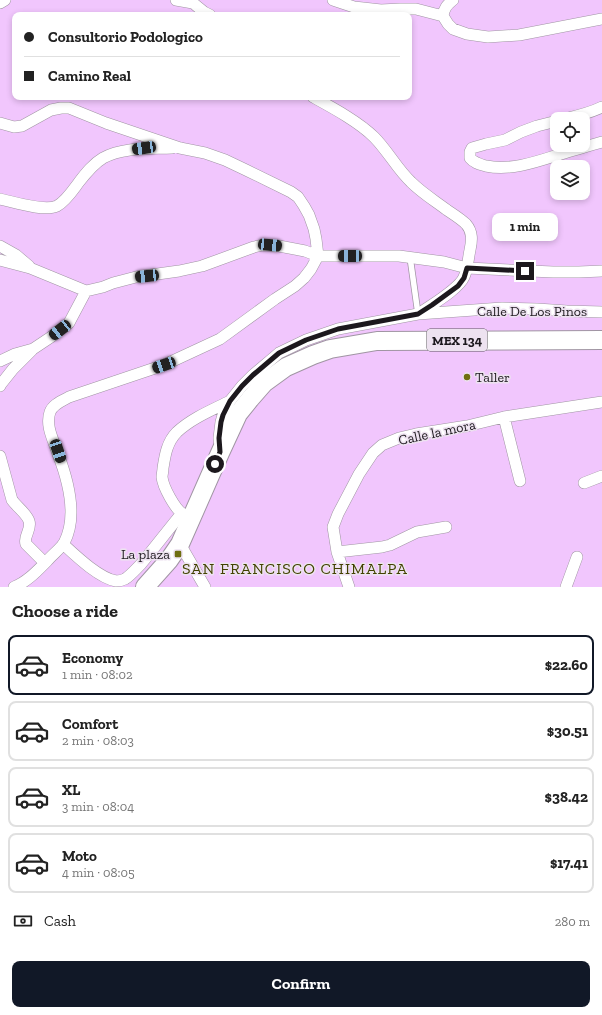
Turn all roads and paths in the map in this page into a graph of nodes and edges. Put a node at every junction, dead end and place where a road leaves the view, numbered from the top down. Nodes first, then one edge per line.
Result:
1 (5, 0) edge
2 (176, 0) edge
3 (333, 0) edge
4 (453, 0) edge
5 (194, 2) edge
6 (0, 3) edge
7 (204, 12) edge
8 (443, 16) junction
9 (602, 19) edge
10 (319, 100) edge
11 (602, 107) edge
12 (590, 112) edge
13 (0, 123) edge
14 (550, 123) edge
15 (602, 142) edge
16 (590, 146) edge
17 (180, 148) junction
18 (569, 152) edge
19 (0, 199) edge
20 (0, 246) edge
21 (318, 256) junction
22 (410, 257) junction
23 (0, 260) edge
24 (30, 268) junction
25 (467, 268) junction
26 (602, 271) edge
27 (86, 291) junction
28 (602, 312) edge
29 (418, 314) junction
30 (602, 340) edge
31 (33, 349) junction
32 (0, 361) edge
33 (0, 386) edge
34 (230, 401) junction
35 (602, 402) edge
36 (504, 417) junction
37 (220, 452) junction
38 (0, 456) edge
39 (602, 476) edge
40 (520, 481) dead end
41 (584, 484) dead end
42 (187, 515) junction
43 (446, 527) dead end
44 (63, 544) junction
45 (180, 544) junction
46 (337, 552) junction
47 (577, 557) dead end
48 (45, 563) junction
49 (14, 587) edge
50 (145, 587) edge
51 (205, 587) edge
52 (349, 587) edge
53 (566, 587) edge

1 - 6 street
2 - 5 street
3 - 8 street
4 - 8 street
5 - 7 street
8 - 9 street
10 - 25 street
11 - 12 street
13 - 17 street
14 - 18 street
15 - 16 street
17 - 19 street
17 - 21 street
20 - 24 street
21 - 22 street
21 - 27 street
21 - 44 street
22 - 25 street
22 - 29 lane
23 - 24 street
24 - 27 street
25 - 26 street
25 - 29 street
27 - 31 street
28 - 29 street, Calle De Los Pinos
29 - 34 street, Calle De Los Pinos
30 - 37 main road, MEX 134
31 - 32 street
31 - 33 street
34 - 37 street, Calle De Los Pinos
34 - 42 street
35 - 36 street, Calle la mora
36 - 40 street
36 - 46 street, Calle la mora
37 - 42 main road, MEX 134
38 - 48 street
39 - 41 street
42 - 44 street
42 - 45 main road, MEX 134
43 - 46 street
44 - 48 street
45 - 50 main road, MEX 134
45 - 51 street
46 - 52 street, Calle la mora
47 - 53 street
48 - 49 street

